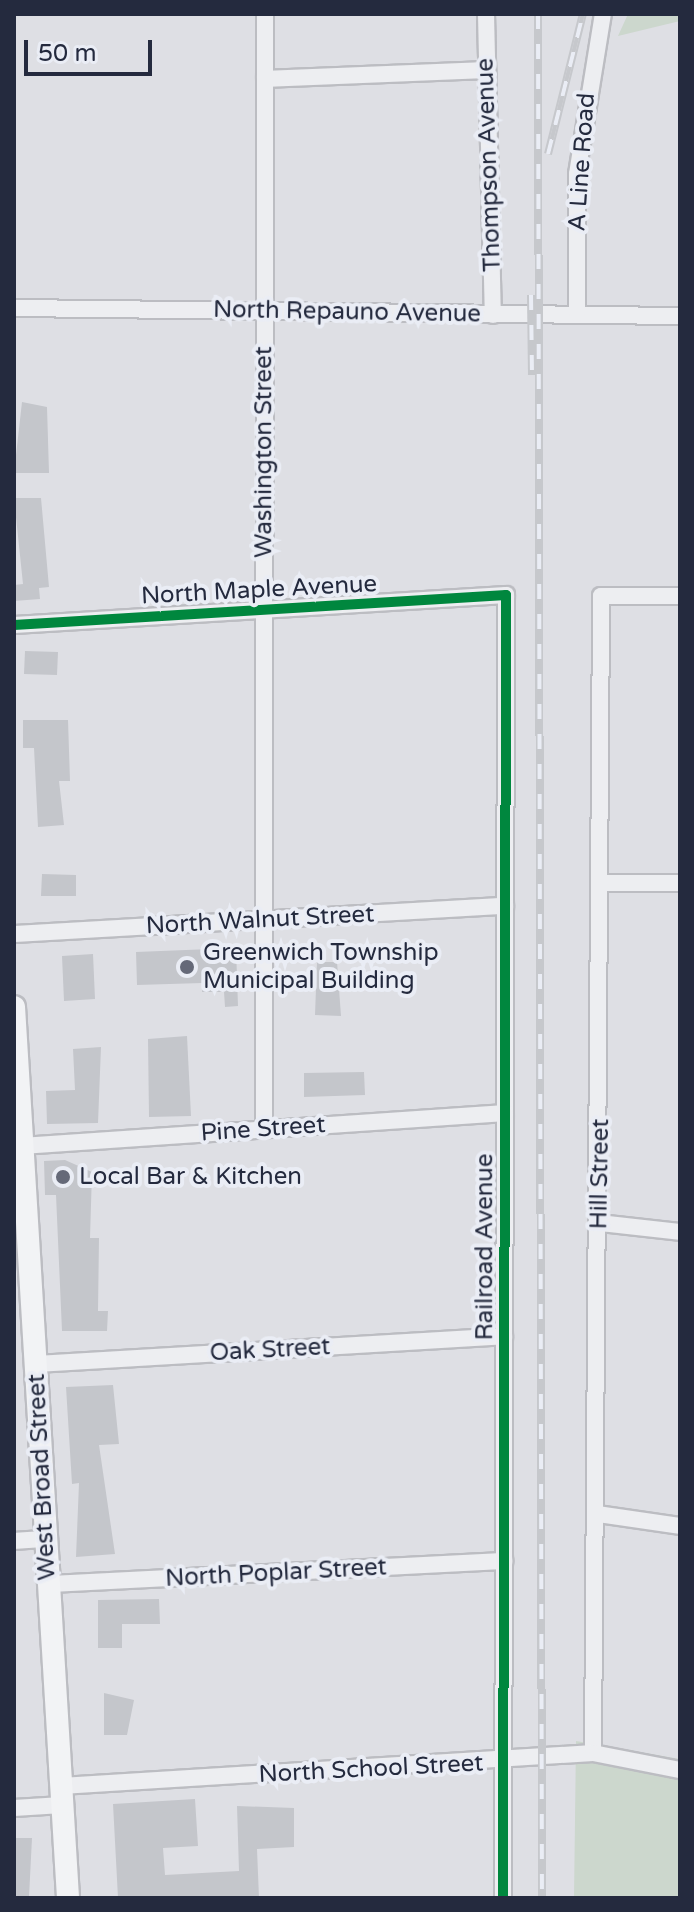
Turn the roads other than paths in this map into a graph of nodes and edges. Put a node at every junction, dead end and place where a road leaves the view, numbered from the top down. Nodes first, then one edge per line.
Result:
1 (265, 14) edge
2 (486, 14) edge
3 (603, 14) edge
4 (485, 70) junction
5 (265, 79) junction
6 (14, 308) edge
7 (265, 309) junction
8 (577, 313) junction
9 (493, 315) junction
10 (680, 316) edge
11 (506, 595) joint
12 (680, 596) edge
13 (264, 609) junction
14 (14, 625) edge
15 (603, 883) junction
16 (680, 883) edge
17 (505, 906) junction
18 (264, 919) junction
19 (14, 934) edge
20 (14, 1007) edge
21 (505, 1113) junction
22 (264, 1129) junction
23 (22, 1146) junction
24 (19, 1185) edge
25 (600, 1223) junction
26 (680, 1232) edge
27 (504, 1336) junction
28 (36, 1364) junction
29 (598, 1514) junction
30 (680, 1526) edge
31 (46, 1539) junction
32 (14, 1541) edge
33 (504, 1561) junction
34 (49, 1584) junction
35 (593, 1753) junction
36 (504, 1762) junction
37 (680, 1770) edge
38 (62, 1796) junction
39 (14, 1808) edge
40 (68, 1898) edge
41 (503, 1898) edge

1 - 5 street, Washington Street
2 - 4 street, Thompson Avenue
3 - 8 street, A Line Road
4 - 5 street
4 - 9 street, Thompson Avenue
5 - 7 street, Washington Street
6 - 7 street, North Repauno Avenue
7 - 9 street, North Repauno Avenue
7 - 13 street, Washington Street
8 - 9 street, North Repauno Avenue
8 - 10 street, North Repauno Avenue
11 - 13 street, North Maple Avenue
11 - 17 street, Railroad Avenue
12 - 15 street, Hill Street
13 - 14 street, North Maple Avenue
13 - 18 street, Washington Street
15 - 16 street
15 - 25 street, Hill Street
17 - 18 street, North Walnut Street
17 - 21 street, Railroad Avenue
18 - 19 street, North Walnut Street
18 - 22 street, Washington Street
20 - 23 main road, West Broad Street
21 - 22 street, Pine Street
21 - 27 street, Railroad Avenue
22 - 23 street, Pine Street
23 - 24 main road, West Broad Street
24 - 28 main road, West Broad Street
25 - 26 street
25 - 29 street, Hill Street
27 - 28 street, Oak Street
27 - 33 street, Railroad Avenue
28 - 31 main road, West Broad Street
29 - 30 street
29 - 35 street, Hill Street
31 - 32 street
31 - 34 main road, West Broad Street
33 - 34 street, North Poplar Street
33 - 36 street, Railroad Avenue
34 - 38 main road, West Broad Street
35 - 36 street, North School Street
35 - 37 street, North School Street
36 - 38 street, North School Street
36 - 41 street, Railroad Avenue
38 - 39 street, North School Street
38 - 40 main road, West Broad Street

